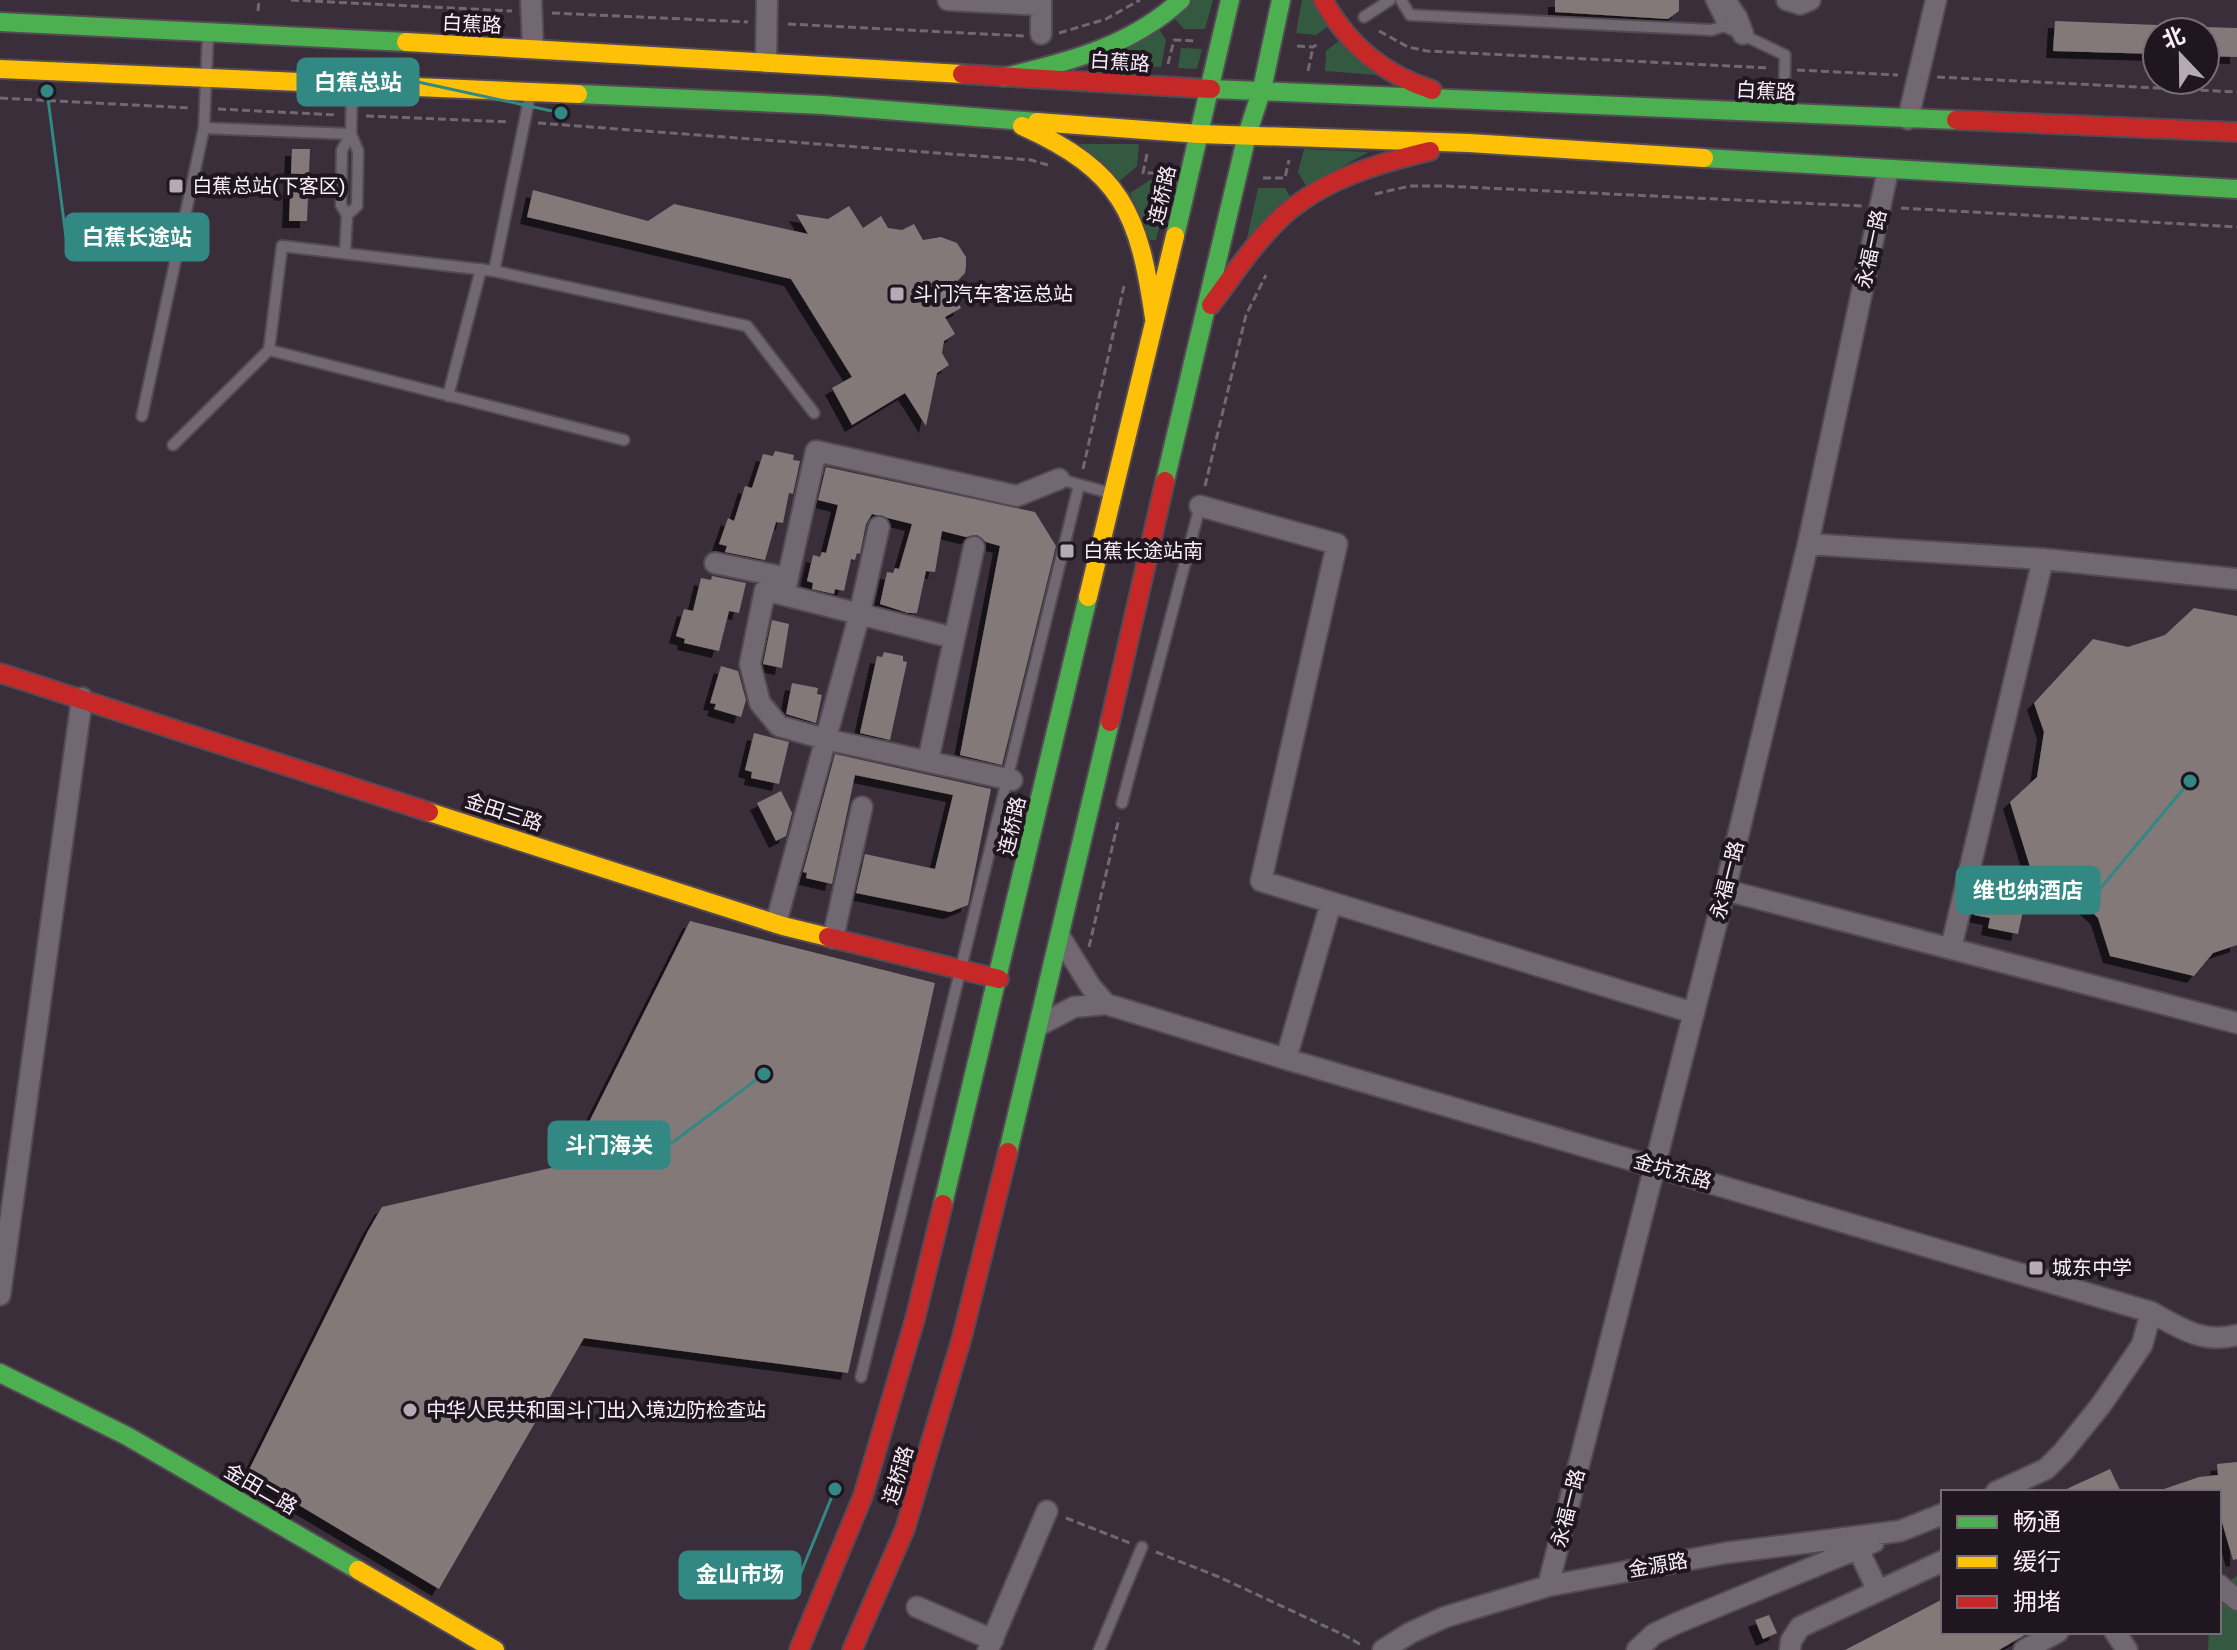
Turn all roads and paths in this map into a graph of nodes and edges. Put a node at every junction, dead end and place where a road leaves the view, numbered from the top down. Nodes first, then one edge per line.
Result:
1 (291, 0) edge
2 (767, 0) edge
3 (948, 0) edge
4 (1140, 0) edge
5 (1181, 0) edge
6 (1230, 0) edge
7 (1281, 0) edge
8 (1323, 0) edge
9 (1390, 0) edge
10 (1401, 0) edge
11 (1711, 0) edge
12 (1725, 0) edge
13 (1787, 0) edge
14 (1810, 0) edge
15 (1936, 0) edge
16 (1041, 3) edge
17 (531, 6) edge
18 (1364, 17) dead end
19 (0, 22) edge
20 (767, 23) junction
21 (1733, 30) junction
22 (208, 34) junction
23 (1041, 34) junction
24 (533, 48) junction
25 (766, 62) junction
26 (0, 69) edge
27 (1004, 77) junction
28 (206, 79) junction
29 (352, 85) junction
30 (1211, 89) junction
31 (1262, 89) junction
32 (530, 93) junction
33 (1464, 99) junction
34 (1784, 114) junction
35 (1003, 118) junction
36 (1908, 119) junction
37 (1559, 127) junction
38 (204, 128) junction
39 (2237, 132) edge
40 (351, 134) junction
41 (1199, 134) junction
42 (1247, 135) junction
43 (1469, 143) junction
44 (1031, 160) dead end
45 (1056, 168) dead end
46 (1888, 170) junction
47 (2237, 189) edge
48 (1372, 194) dead end
49 (1880, 207) junction
50 (2237, 227) edge
51 (345, 253) junction
52 (481, 269) junction
53 (1270, 270) dead end
54 (494, 271) junction
55 (1125, 282) dead end
56 (1205, 313) junction
57 (1155, 322) junction
58 (269, 350) junction
59 (1168, 368) junction
60 (448, 396) junction
61 (814, 413) dead end
62 (142, 416) dead end
63 (624, 440) dead end
64 (173, 445) dead end
65 (1069, 482) junction
66 (1112, 494) junction
67 (1200, 506) junction
68 (879, 527) dead end
69 (1808, 544) junction
70 (974, 547) dead end
71 (2043, 559) junction
72 (715, 563) dead end
73 (2237, 579) edge
74 (786, 587) junction
75 (859, 616) junction
76 (954, 638) junction
77 (0, 673) edge
78 (82, 698) junction
79 (825, 739) junction
80 (928, 761) junction
81 (1012, 780) dead end
82 (1122, 803) joint
83 (862, 807) dead end
84 (1725, 890) junction
85 (1331, 903) junction
86 (776, 923) junction
87 (1060, 937) junction
88 (833, 938) junction
89 (1951, 948) junction
90 (961, 970) junction
91 (1083, 973) junction
92 (999, 979) junction
93 (1106, 1004) junction
94 (1694, 1013) junction
95 (2237, 1023) edge
96 (1040, 1025) junction
97 (1286, 1059) junction
98 (1655, 1166) junction
99 (0, 1295) edge
100 (2151, 1312) junction
101 (2237, 1335) edge
102 (0, 1373) edge
103 (861, 1377) dead end
104 (2022, 1487) edge
105 (1047, 1511) joint
106 (1941, 1515) edge
107 (1900, 1531) junction
108 (1142, 1547) junction
109 (1858, 1549) junction
110 (1941, 1562) edge
111 (1548, 1586) junction
112 (2221, 1587) edge
113 (1878, 1591) junction
114 (2237, 1600) edge
115 (917, 1607) dead end
116 (2052, 1634) edge
117 (991, 1647) edge
118 (495, 1650) edge
119 (799, 1650) edge
120 (852, 1650) edge
121 (1099, 1650) edge
122 (1367, 1650) edge
123 (1383, 1650) edge
124 (1637, 1650) edge
125 (1790, 1650) edge
126 (2024, 1650) edge

1 - 17 path
2 - 20 street
3 - 16 street
4 - 23 path
5 - 27 main road
6 - 30 main road, 连桥路
7 - 31 main road, 连桥路
8 - 33 main road
9 - 18 lane
10 - 21 lane
11 - 21 lane
12 - 21 street
13 - 14 street
15 - 36 street
16 - 23 street
17 - 20 path
17 - 24 street
19 - 22 main road, 白蕉路
20 - 23 path
20 - 25 street
21 - 34 lane
22 - 24 main road, 白蕉路
22 - 28 lane
24 - 25 main road, 白蕉路
25 - 27 main road, 白蕉路
26 - 28 main road
27 - 30 main road, 白蕉路
28 - 29 main road
28 - 38 lane
29 - 32 main road
29 - 40 lane
30 - 31 main road, 白蕉路
30 - 41 main road, 连桥路
31 - 33 main road, 白蕉路
31 - 42 main road, 连桥路
32 - 35 main road
32 - 54 lane
33 - 37 main road, 白蕉路
34 - 36 main road, 白蕉路
34 - 37 main road, 白蕉路
35 - 41 main road
35 - 57 main road
36 - 39 main road, 白蕉路
37 - 43 main road, 白蕉路
37 - 46 main road, 白蕉路
38 - 40 lane
38 - 62 lane
40 - 51 lane
41 - 42 main road
41 - 57 main road, 连桥路
42 - 43 main road
42 - 56 main road, 连桥路
43 - 56 main road
44 - 45 path
46 - 47 main road, 白蕉路
46 - 49 street, 永福一路
48 - 49 path
49 - 50 path
49 - 69 street, 永福一路
51 - 52 lane
51 - 58 lane
52 - 54 lane
52 - 60 lane
53 - 67 path
54 - 61 lane
55 - 65 path
56 - 59 main road, 连桥路
57 - 59 main road, 连桥路
58 - 60 lane
58 - 64 lane
59 - 66 main road, 连桥路
59 - 87 main road, 连桥路
60 - 63 lane
65 - 66 lane
65 - 74 street
65 - 90 lane
66 - 92 main road, 连桥路
67 - 82 lane
67 - 85 street
68 - 75 street
69 - 71 street
69 - 84 street, 永福一路
70 - 76 street
71 - 73 street
71 - 89 street
72 - 74 street
74 - 75 street
74 - 79 street
75 - 76 street
75 - 79 street
76 - 80 street
77 - 78 main road, 金田三路
78 - 86 main road, 金田三路
78 - 99 street
79 - 80 street
79 - 86 street
80 - 81 street
82 - 91 path
83 - 88 street
84 - 89 street
84 - 94 street, 永福一路
85 - 94 street
85 - 97 street
86 - 88 main road, 金田三路
87 - 91 street
87 - 96 main road, 连桥路
88 - 90 main road, 金田三路
89 - 95 street
90 - 92 main road, 金田三路
90 - 103 lane
91 - 93 street
92 - 119 main road, 连桥路
93 - 96 street, 金坑东路
93 - 97 street, 金坑东路
94 - 98 street, 永福一路
96 - 120 main road, 连桥路
97 - 98 street, 金坑东路
98 - 100 street, 金坑东路
98 - 111 street, 永福一路
100 - 101 street, 金坑东路
100 - 104 street
102 - 118 main road, 金田二路
105 - 108 path
105 - 117 street
106 - 107 street, 金源路
107 - 109 street
107 - 111 street, 金源路
108 - 121 lane
108 - 122 path
109 - 113 street
109 - 124 street
110 - 113 street
111 - 123 street, 金源路
112 - 114 street
113 - 125 street
115 - 117 street
116 - 126 street

